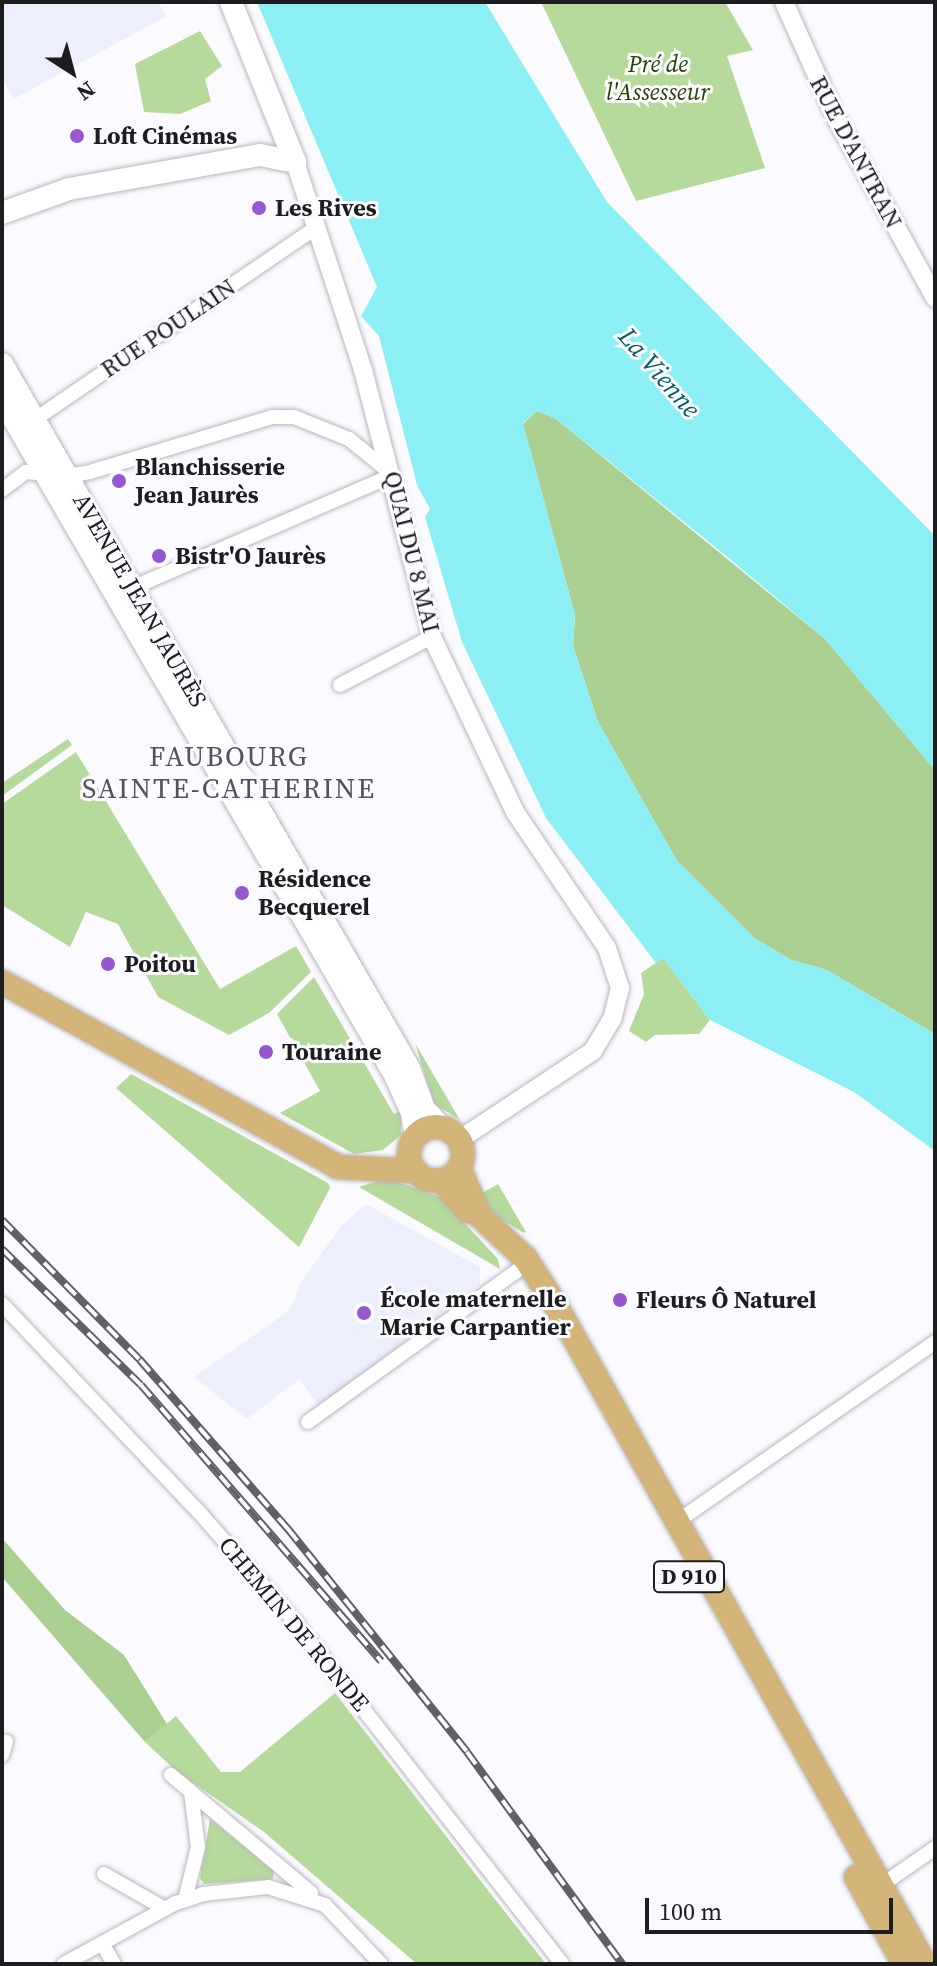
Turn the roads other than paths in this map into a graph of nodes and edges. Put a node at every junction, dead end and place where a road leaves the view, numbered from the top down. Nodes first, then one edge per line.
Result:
1 (231, 2) edge
2 (784, 2) edge
3 (295, 162) junction
4 (2, 213) edge
5 (315, 228) junction
6 (935, 298) edge
7 (2, 364) edge
8 (2, 399) edge
9 (27, 424) junction
10 (58, 475) junction
11 (393, 475) junction
12 (2, 490) edge
13 (134, 587) junction
14 (432, 637) junction
15 (340, 685) dead end
16 (2, 982) edge
17 (450, 1134) junction
18 (414, 1152) junction
19 (450, 1174) junction
20 (524, 1267) junction
21 (2, 1304) edge
22 (935, 1342) edge
23 (308, 1422) dead end
24 (675, 1523) junction
25 (171, 1775) dead end
26 (191, 1791) junction
27 (935, 1848) edge
28 (104, 1874) dead end
29 (872, 1891) junction
30 (185, 1900) junction
31 (325, 1905) junction
32 (165, 1909) junction
33 (103, 1945) junction
34 (64, 1964) edge
35 (114, 1964) edge
36 (381, 1964) edge
37 (562, 1964) edge
38 (904, 1964) edge
39 (925, 1964) edge

1 - 3 main road
2 - 6 street, RUE D'ANTRAN
3 - 4 main road
3 - 5 street, QUAI DU 8 MAI
5 - 9 street, RUE POULAIN
5 - 11 street, QUAI DU 8 MAI
7 - 9 main road, AVENUE JEAN JAURÈS
8 - 9 main road, AVENUE JEAN JAURÈS
9 - 10 main road, AVENUE JEAN JAURÈS
10 - 11 street
10 - 12 street
10 - 13 main road, AVENUE JEAN JAURÈS
10 - 18 main road, AVENUE JEAN JAURÈS
11 - 13 street
11 - 14 street, QUAI DU 8 MAI
13 - 17 main road, AVENUE JEAN JAURÈS
14 - 15 street
14 - 17 street, QUAI DU 8 MAI
16 - 18 main road
17 - 18 main road
17 - 19 main road
18 - 19 main road
19 - 20 main road, D 910
20 - 23 street
20 - 24 main road, D 910
20 - 29 main road, D 910
21 - 37 street, CHEMIN DE RONDE
22 - 24 street
24 - 29 main road, D 910
25 - 26 street
26 - 30 street
26 - 31 street
27 - 29 street
28 - 32 street
29 - 38 main road, D 910
29 - 39 main road, D 910
30 - 31 street
30 - 32 street
31 - 36 street
32 - 33 street
33 - 34 street
33 - 35 street

